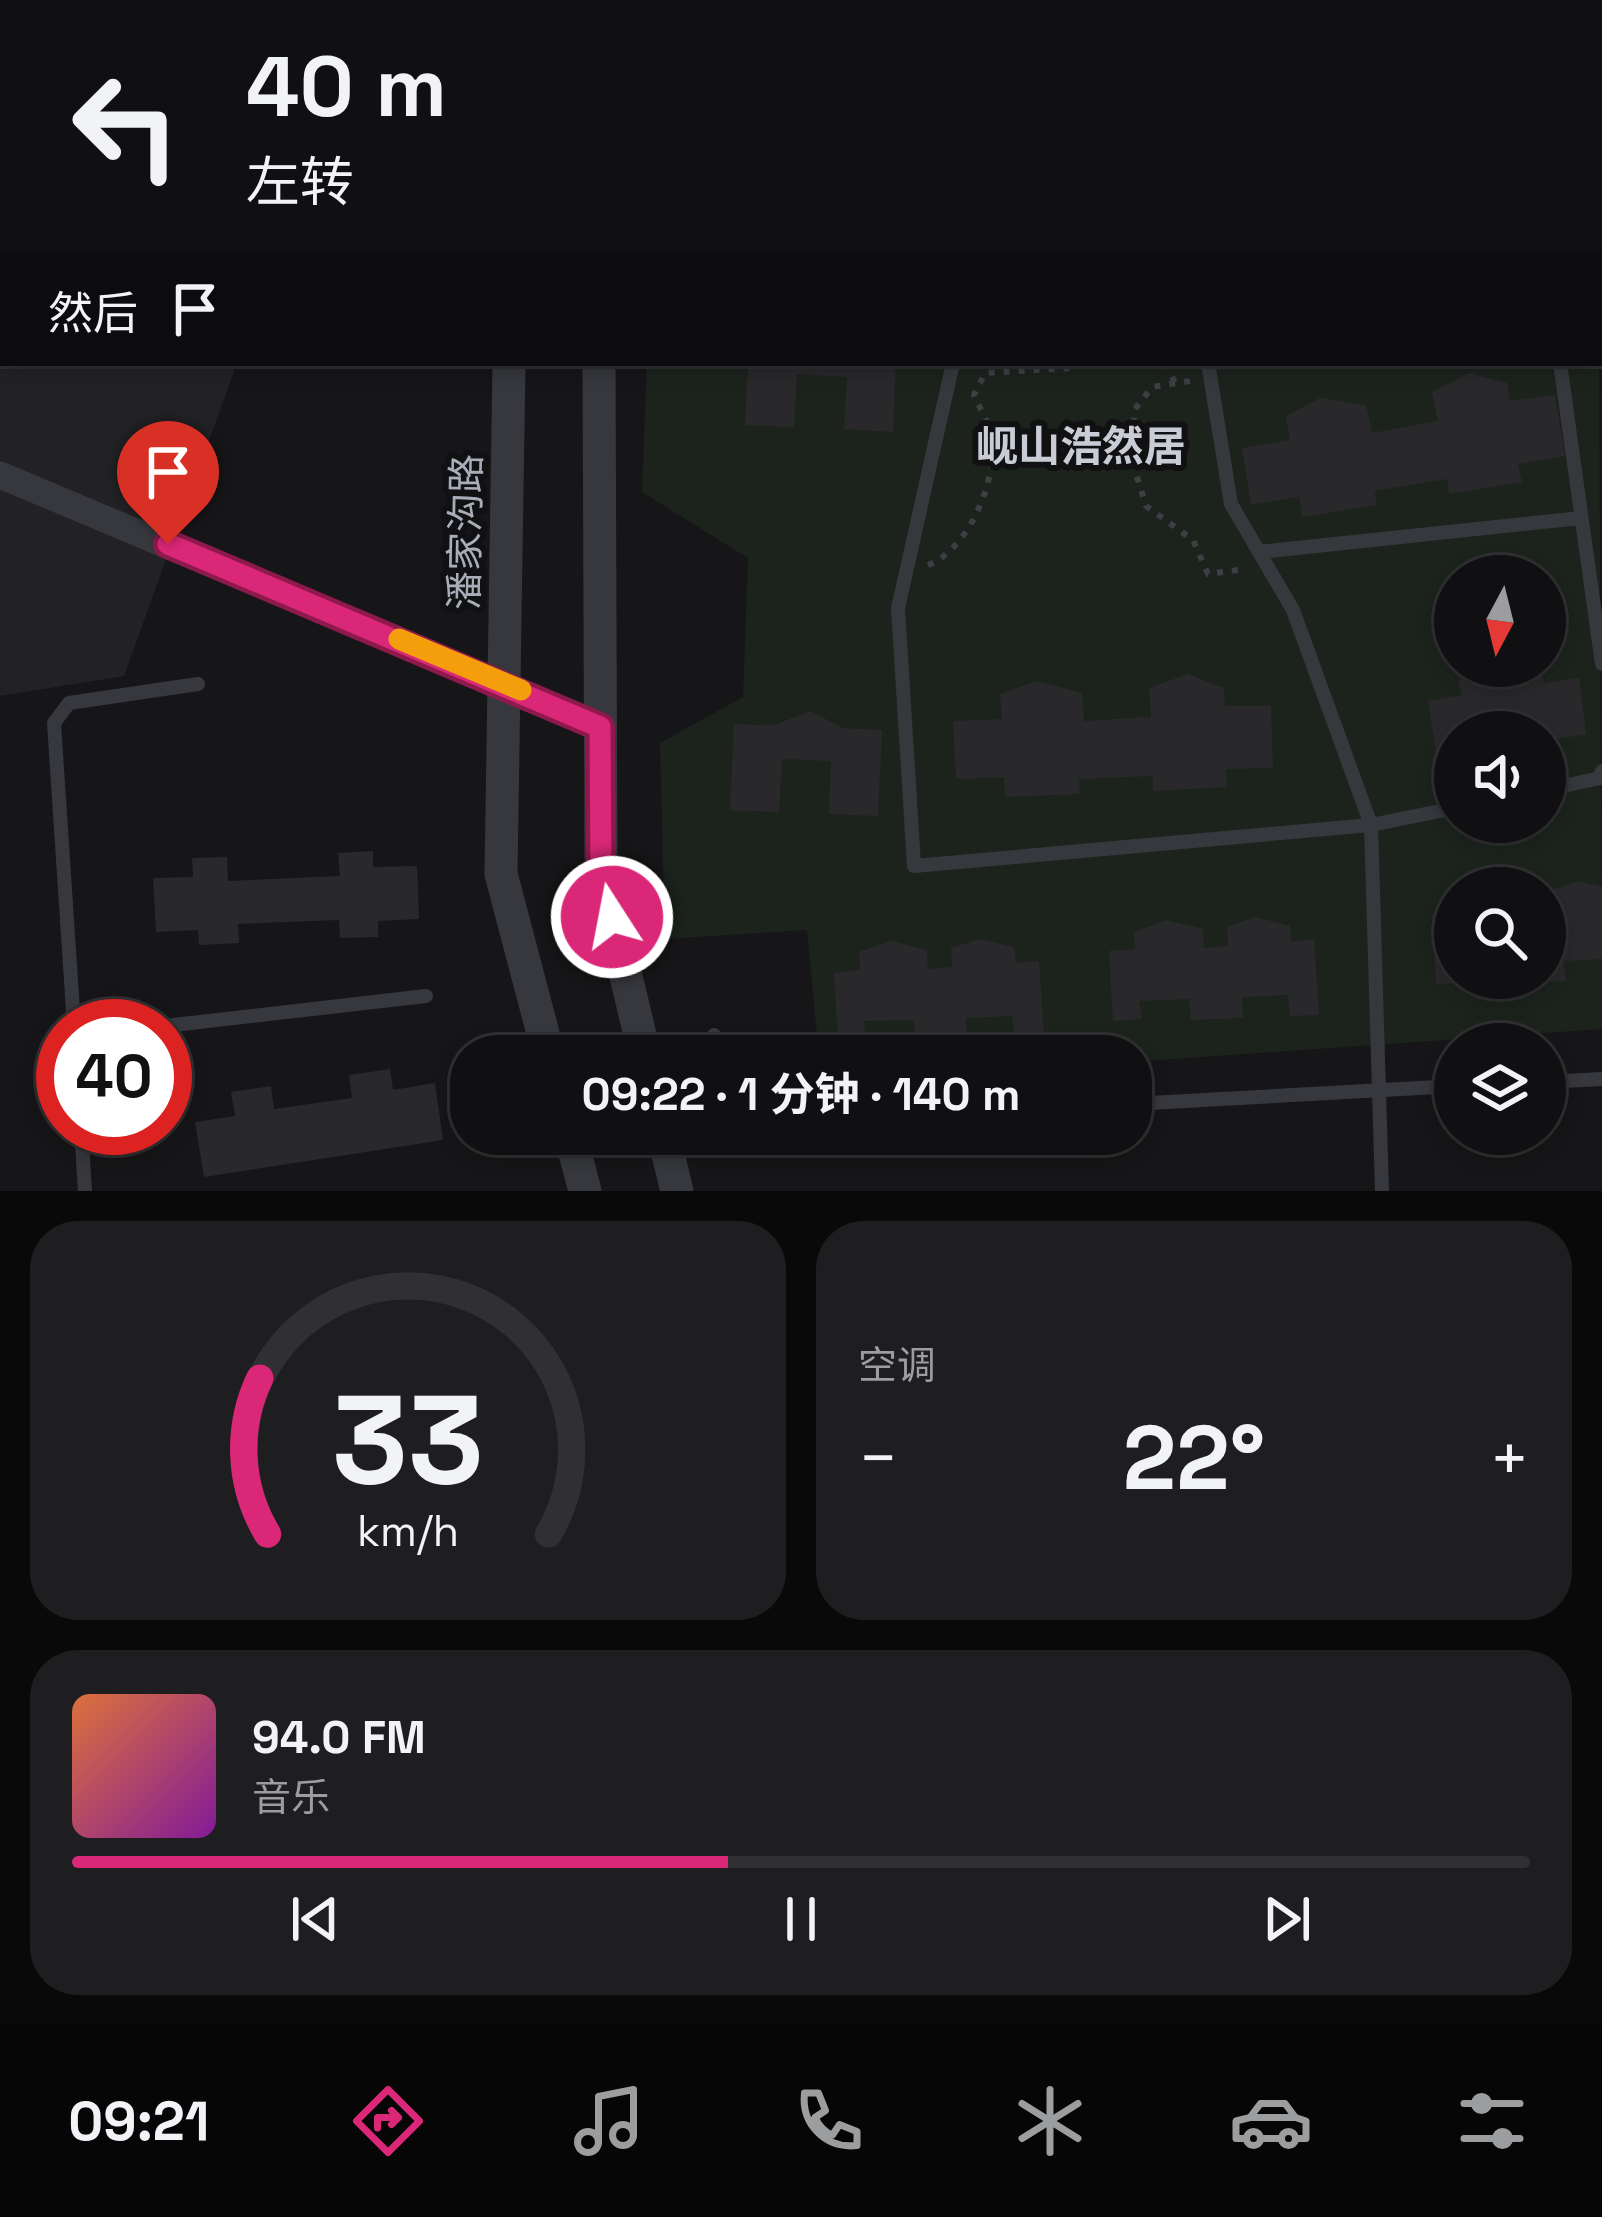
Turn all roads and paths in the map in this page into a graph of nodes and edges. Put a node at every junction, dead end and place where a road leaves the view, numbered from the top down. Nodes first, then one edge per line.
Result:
1 (509, 366) edge
2 (599, 366) edge
3 (952, 366) edge
4 (1072, 366) edge
5 (1167, 366) edge
6 (1560, 366) edge
7 (1209, 370) edge
8 (1174, 383) junction
9 (0, 475) edge
10 (1581, 518) junction
11 (1263, 559) junction
12 (906, 573) junction
13 (1602, 664) edge
14 (505, 682) junction
15 (198, 684) dead end
16 (600, 727) junction
17 (1602, 771) edge
18 (1566, 785) edge
19 (1434, 812) edge
20 (1371, 825) junction
21 (426, 996) dead end
22 (72, 999) edge
23 (192, 1023) edge
24 (543, 1035) edge
25 (640, 1035) edge
26 (1602, 1079) edge
27 (1566, 1081) edge
28 (1434, 1086) edge
29 (1379, 1089) junction
30 (1152, 1103) edge
31 (83, 1155) edge
32 (576, 1155) edge
33 (668, 1155) edge
34 (86, 1191) edge
35 (585, 1191) edge
36 (677, 1191) edge
37 (1382, 1191) edge

1 - 14 street, 潘家沟路
2 - 16 street
3 - 12 lane
4 - 12 path
5 - 8 path
6 - 10 lane
7 - 8 path
7 - 11 lane
8 - 11 path
9 - 14 street
10 - 11 lane
10 - 13 lane
11 - 20 lane
12 - 20 lane
14 - 16 street
14 - 24 street, 潘家沟路
15 - 22 lane
16 - 25 street
17 - 18 lane
19 - 20 lane
20 - 29 lane
21 - 23 lane
26 - 27 lane
28 - 29 lane
29 - 30 lane
29 - 37 lane
31 - 34 lane
32 - 35 street
33 - 36 street

